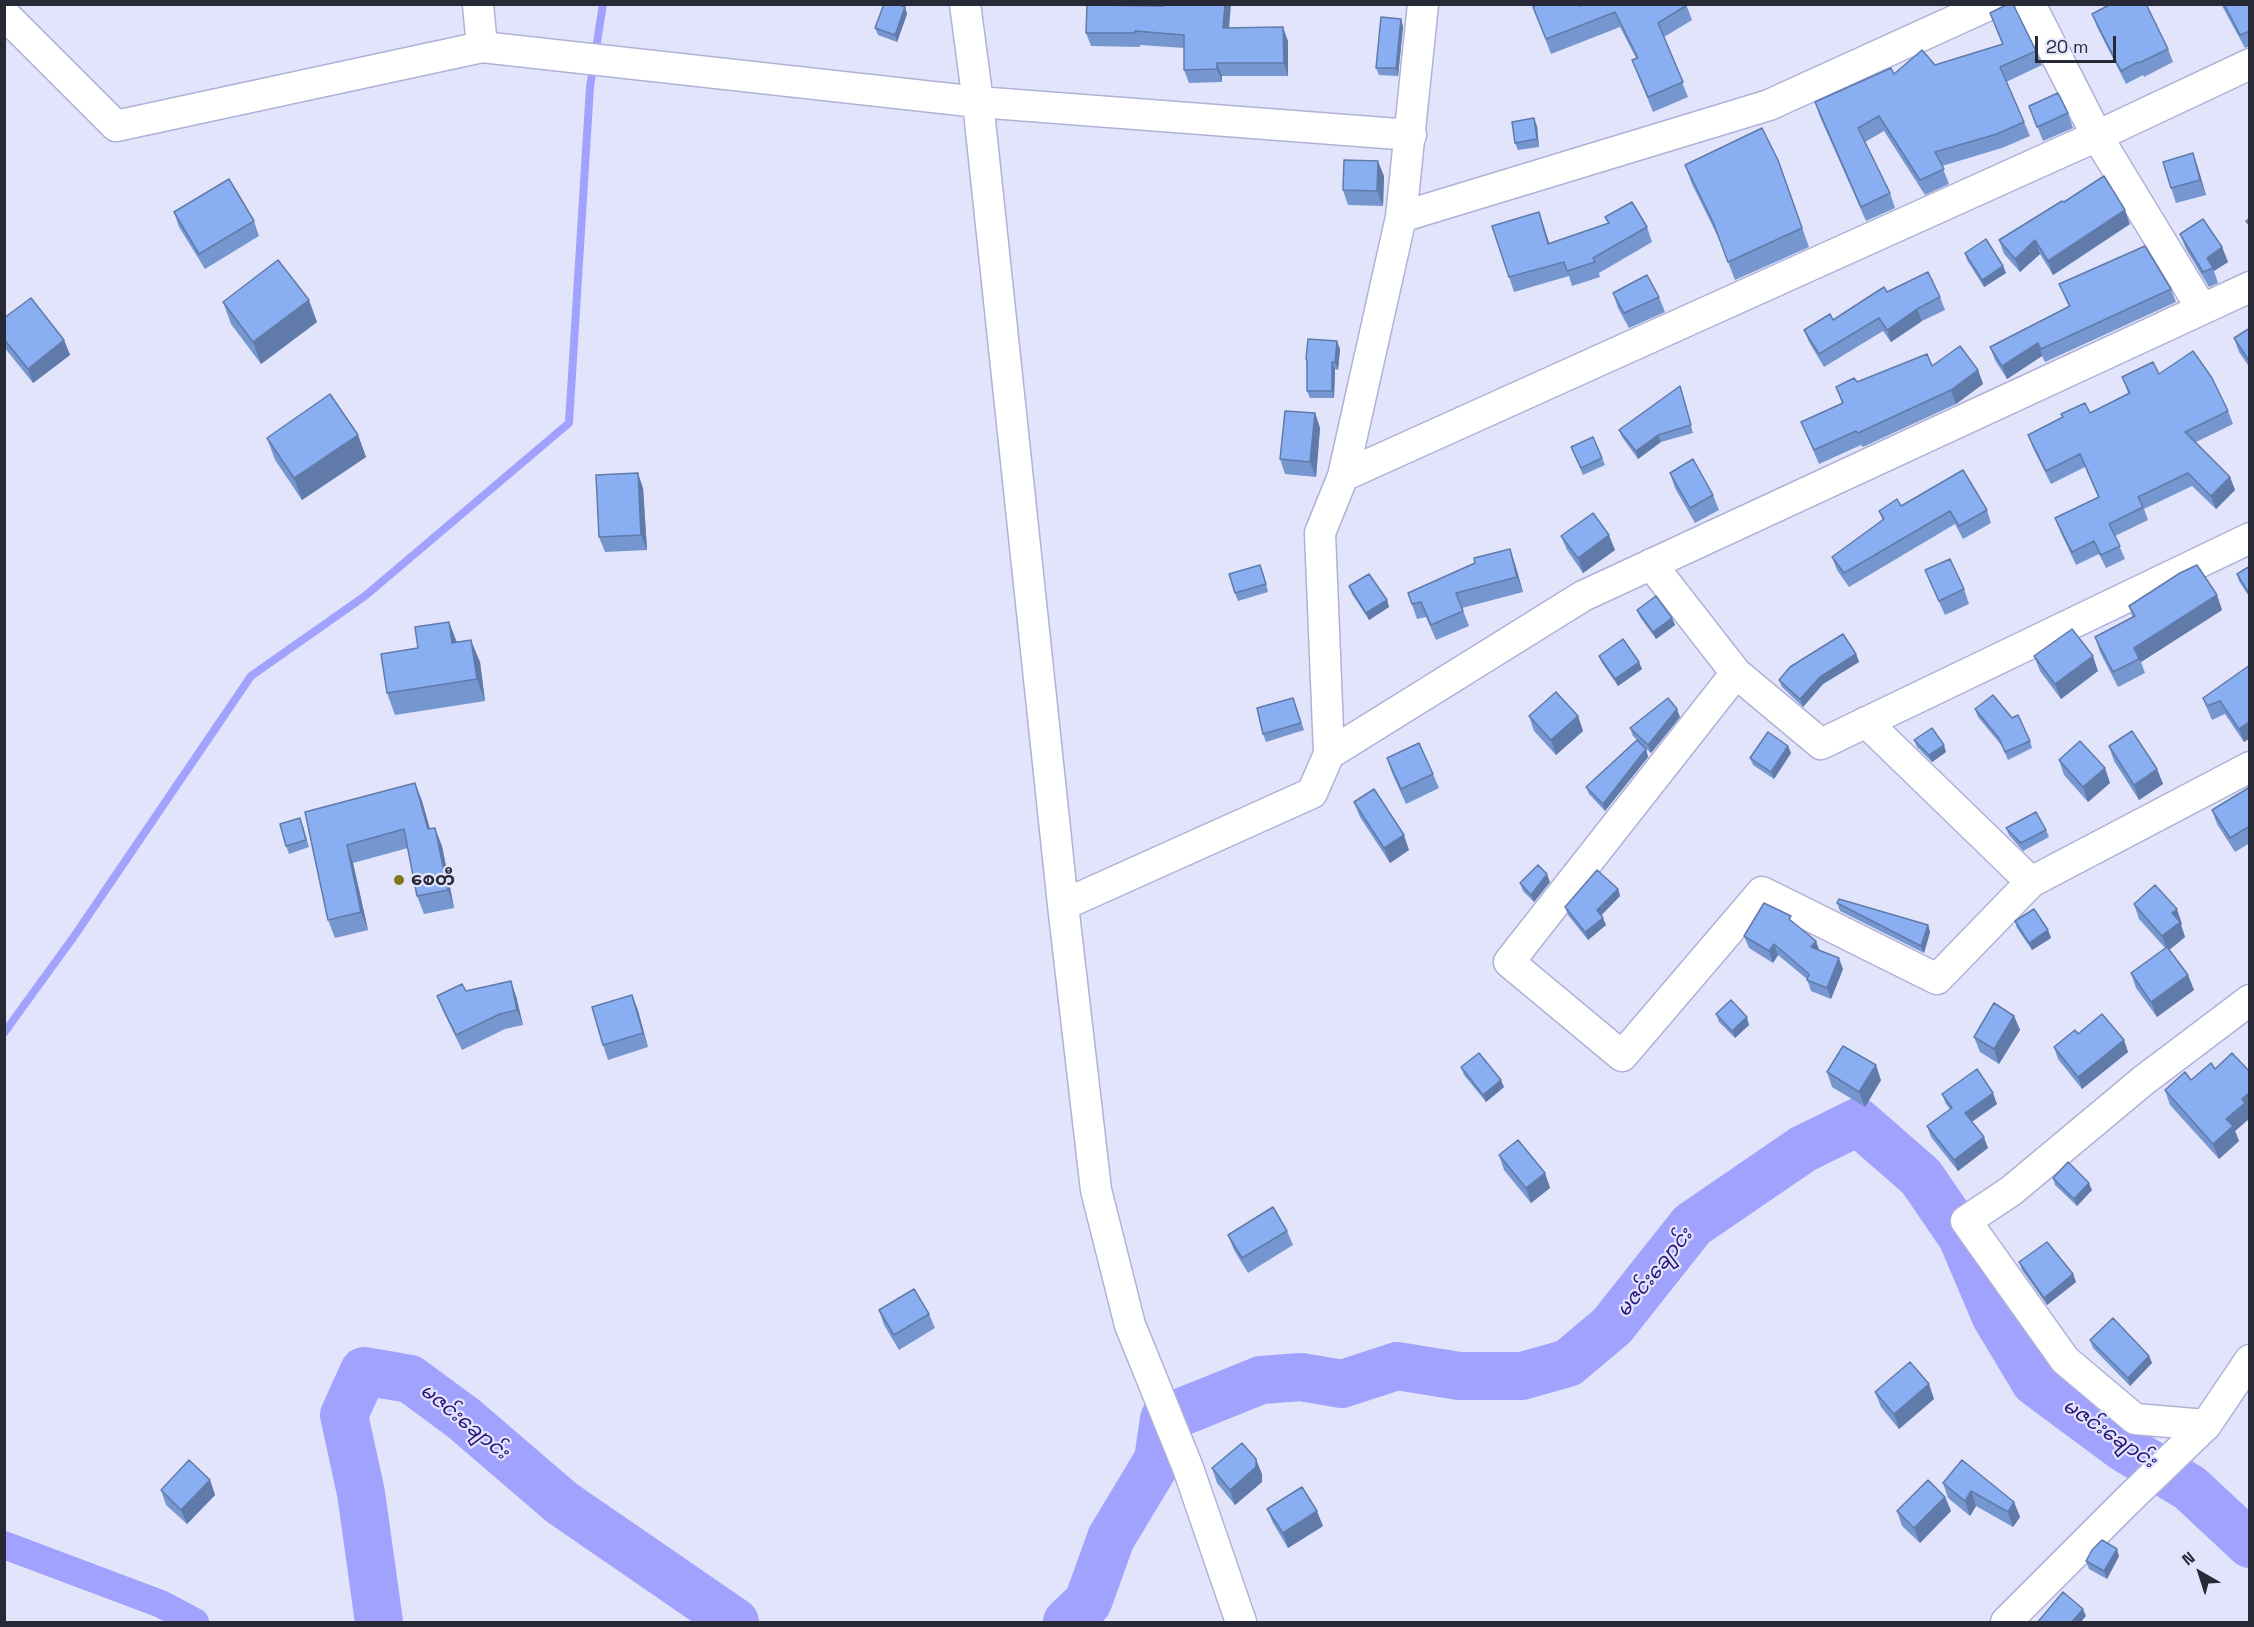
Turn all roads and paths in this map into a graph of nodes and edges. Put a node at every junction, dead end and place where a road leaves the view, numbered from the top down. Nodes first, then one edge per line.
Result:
1 (478, 4) edge
2 (965, 4) edge
3 (1423, 4) edge
4 (1991, 4) edge
5 (2030, 4) edge
6 (4, 14) edge
7 (482, 47) junction
8 (2250, 64) edge
9 (978, 102) junction
10 (1411, 135) junction
11 (2097, 136) junction
12 (1401, 217) junction
13 (2250, 287) edge
14 (2202, 309) junction
15 (1343, 476) junction
16 (2250, 538) edge
17 (1651, 564) junction
18 (1736, 673) junction
19 (1866, 722) junction
20 (1329, 754) junction
21 (2250, 767) edge
22 (2031, 882) junction
23 (1063, 905) junction
24 (2250, 999) edge
25 (2250, 1360) edge
26 (2206, 1425) junction
27 (1241, 1623) edge
28 (2006, 1623) edge

1 - 7 street
2 - 9 street
3 - 10 street
4 - 12 street
5 - 11 street
6 - 7 street
7 - 9 street
8 - 11 street
9 - 10 street
9 - 23 street
10 - 12 street
11 - 14 street
11 - 15 street
12 - 15 street
13 - 14 street
14 - 17 street
15 - 20 street
16 - 19 street
17 - 18 street
17 - 20 street
18 - 19 street
18 - 22 street
19 - 22 street
20 - 23 street
21 - 22 street
23 - 27 street
24 - 26 street
25 - 26 street
26 - 28 street

